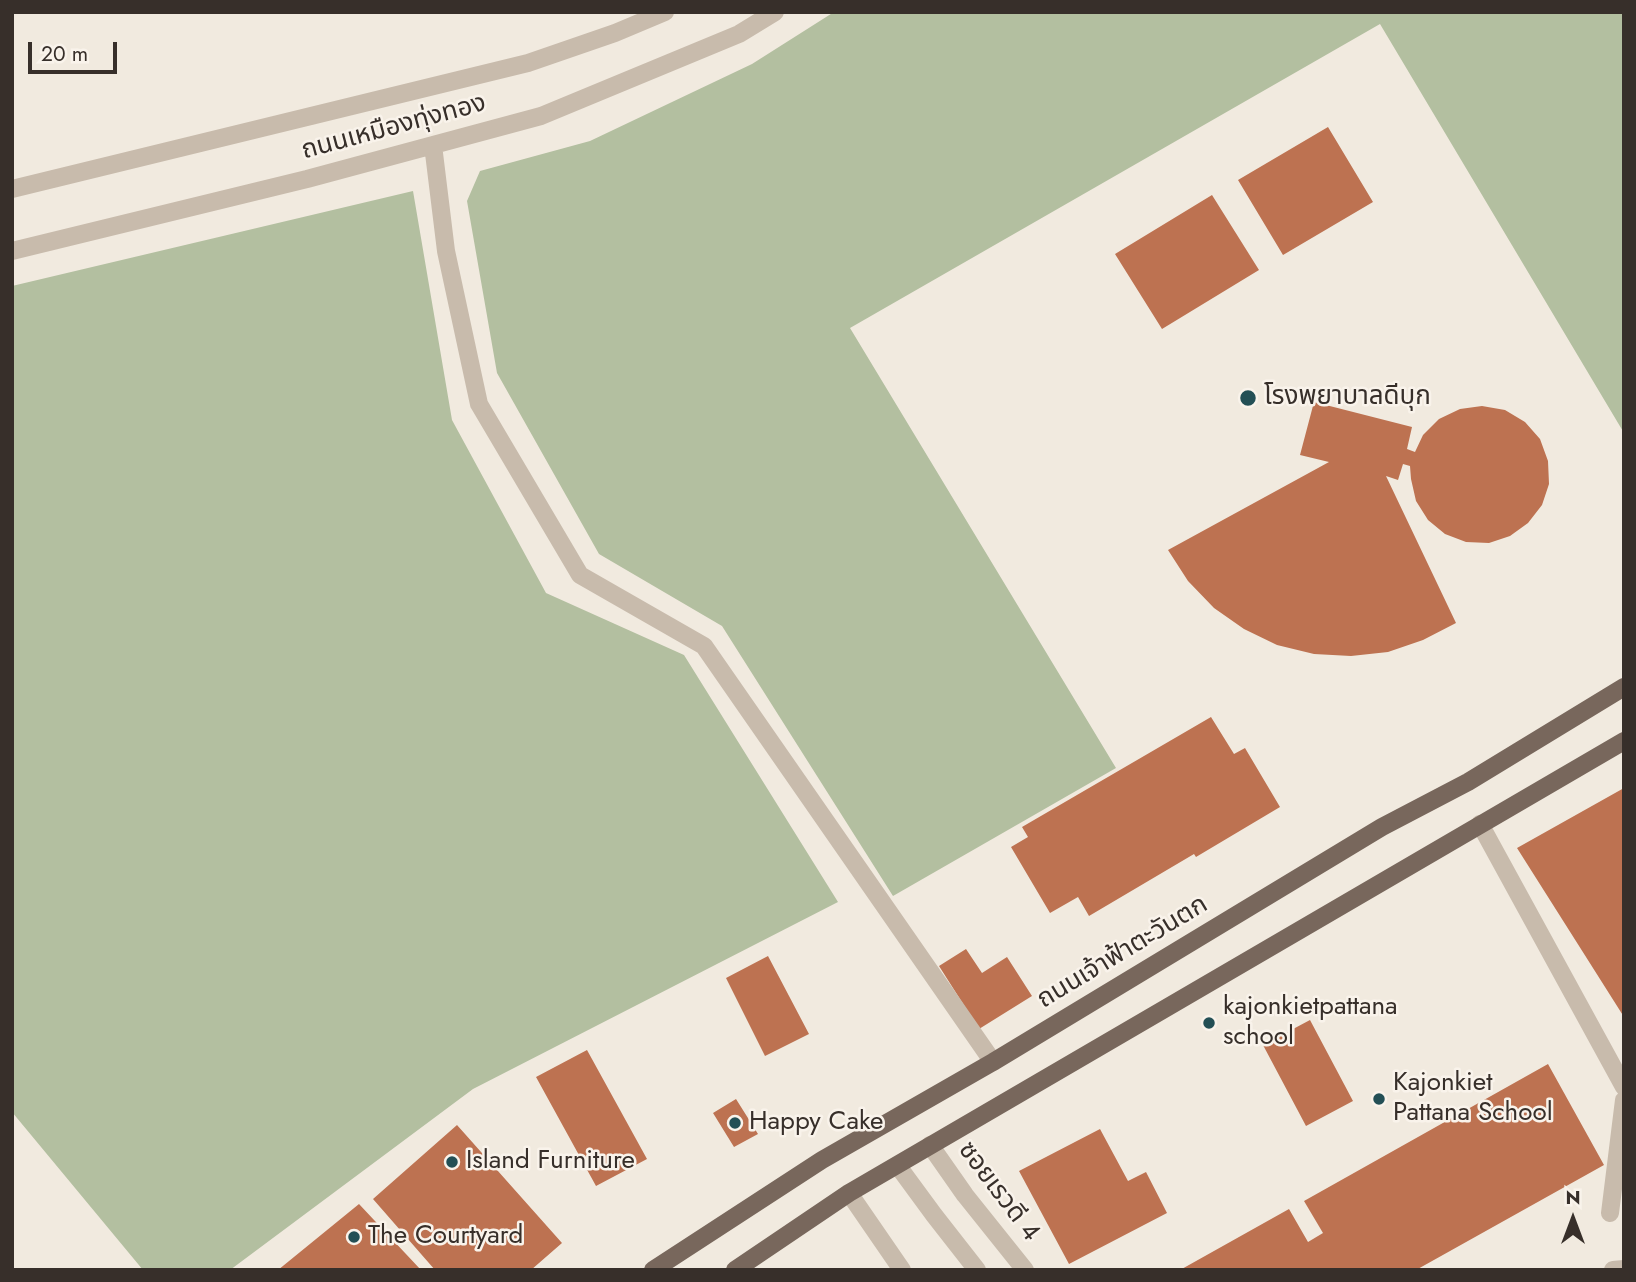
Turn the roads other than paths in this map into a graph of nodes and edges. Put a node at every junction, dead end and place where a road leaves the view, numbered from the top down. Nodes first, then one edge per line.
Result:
1 (664, 12) edge
2 (775, 12) edge
3 (433, 145) junction
4 (12, 189) edge
5 (12, 251) edge
6 (1624, 687) edge
7 (1624, 741) edge
8 (1480, 824) junction
9 (993, 1062) junction
10 (1624, 1087) edge
11 (1624, 1100) edge
12 (930, 1145) junction
13 (898, 1166) junction
14 (849, 1193) junction
15 (1610, 1213) dead end
16 (1624, 1269) edge
17 (653, 1270) edge
18 (736, 1270) edge
19 (902, 1270) edge
20 (977, 1270) edge
21 (1025, 1270) edge
22 (1613, 1270) edge

1 - 4 street, ถนนเหมืองทุ่งทอง
2 - 3 street, ถนนเหมืองทุ่งทอง
3 - 5 street, ถนนเหมืองทุ่งทอง
3 - 9 street
6 - 9 main road, ถนนเจ้าฟ้าตะวันตก
7 - 8 main road
8 - 10 street
8 - 12 main road
9 - 17 main road, ถนนเจ้าฟ้าตะวันตก
11 - 15 street
12 - 13 main road
12 - 21 street, ซอยเรวดี 4
13 - 14 main road
13 - 20 street
14 - 18 main road
14 - 19 street
16 - 22 street

